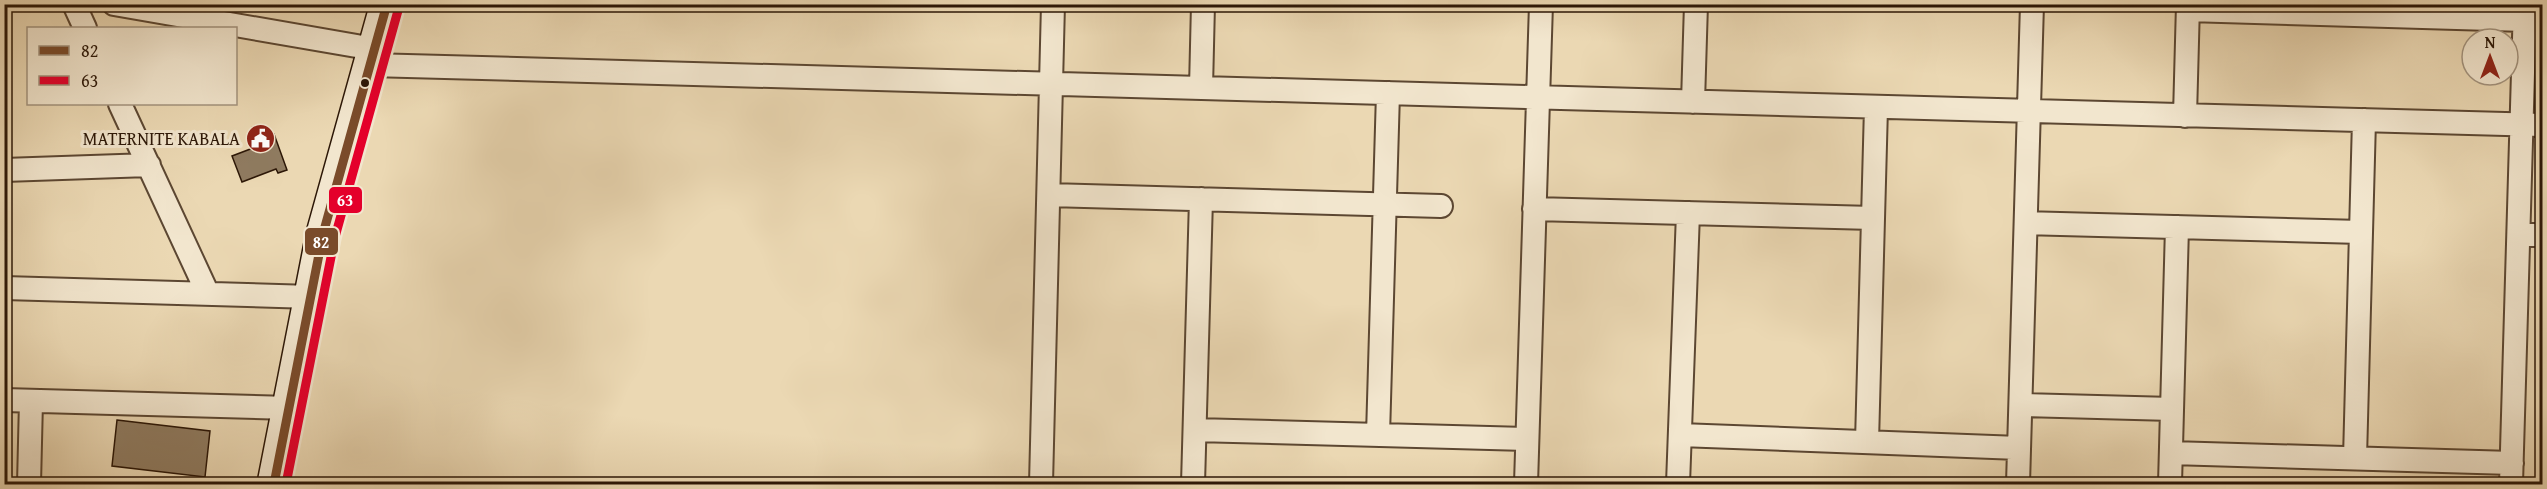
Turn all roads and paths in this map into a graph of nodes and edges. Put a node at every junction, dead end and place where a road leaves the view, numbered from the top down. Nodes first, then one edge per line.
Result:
1 (74, 4) edge
2 (114, 4) edge
3 (387, 4) edge
4 (1053, 4) edge
5 (1203, 4) edge
6 (1541, 4) edge
7 (1696, 4) edge
8 (2032, 4) edge
9 (2188, 8) edge
10 (2366, 10) edge
11 (2525, 12) edge
12 (85, 27) edge
13 (226, 27) edge
14 (237, 29) edge
15 (372, 57) junction
16 (1051, 84) junction
17 (1201, 88) junction
18 (1388, 93) junction
19 (1538, 98) junction
20 (1693, 102) junction
21 (120, 105) edge
22 (1876, 107) junction
23 (2029, 111) junction
24 (2185, 116) junction
25 (2364, 120) junction
26 (2532, 125) edge
27 (149, 165) junction
28 (4, 170) edge
29 (1049, 195) junction
30 (1201, 199) junction
31 (1385, 204) junction
32 (1441, 206) dead end
33 (1534, 208) junction
34 (1688, 213) junction
35 (1873, 218) junction
36 (2026, 223) junction
37 (2177, 227) junction
38 (2361, 232) junction
39 (2519, 235) junction
40 (2542, 235) edge
41 (4, 288) edge
42 (208, 294) junction
43 (312, 297) junction
44 (4, 400) edge
45 (31, 401) junction
46 (2021, 405) junction
47 (290, 408) junction
48 (2172, 409) junction
49 (1195, 430) junction
50 (1378, 435) junction
51 (1680, 435) junction
52 (1527, 439) junction
53 (1867, 442) junction
54 (2019, 448) junction
55 (2171, 453) junction
56 (2355, 458) junction
57 (2512, 474) edge
58 (29, 484) edge
59 (274, 484) edge
60 (1041, 484) edge
61 (1193, 484) edge
62 (1526, 484) edge
63 (1678, 484) edge
64 (2018, 484) edge
65 (2170, 484) edge

1 - 12 street
2 - 13 street
3 - 15 main road
4 - 16 street
5 - 17 street
6 - 19 street
7 - 20 street
8 - 23 street
9 - 10 street
9 - 24 street
10 - 11 street
11 - 26 street
14 - 15 street
15 - 16 street
15 - 43 main road
16 - 17 street
16 - 29 street
17 - 18 street
18 - 19 street
18 - 31 street
19 - 20 street
19 - 33 street
20 - 22 street
21 - 27 street
22 - 23 street
22 - 35 street
23 - 24 street
23 - 36 street
24 - 25 street
25 - 26 street
25 - 38 street
26 - 39 street
27 - 28 street
27 - 42 street
29 - 30 street
29 - 60 street
30 - 31 street
30 - 49 street
31 - 32 street
31 - 50 street
33 - 34 street
33 - 52 street
34 - 35 street
34 - 51 street
35 - 53 street
36 - 37 street
36 - 46 street
37 - 38 street
37 - 48 street
38 - 56 street
39 - 40 street
39 - 57 street
41 - 42 street
42 - 43 street
43 - 47 main road
44 - 45 street
45 - 47 street
45 - 58 street
46 - 48 street
46 - 54 street
47 - 59 main road
48 - 55 street
49 - 50 street
49 - 61 street
50 - 52 street
51 - 53 street
51 - 63 street
52 - 62 street
53 - 54 street
54 - 64 street
55 - 56 street
55 - 65 street
56 - 57 street

